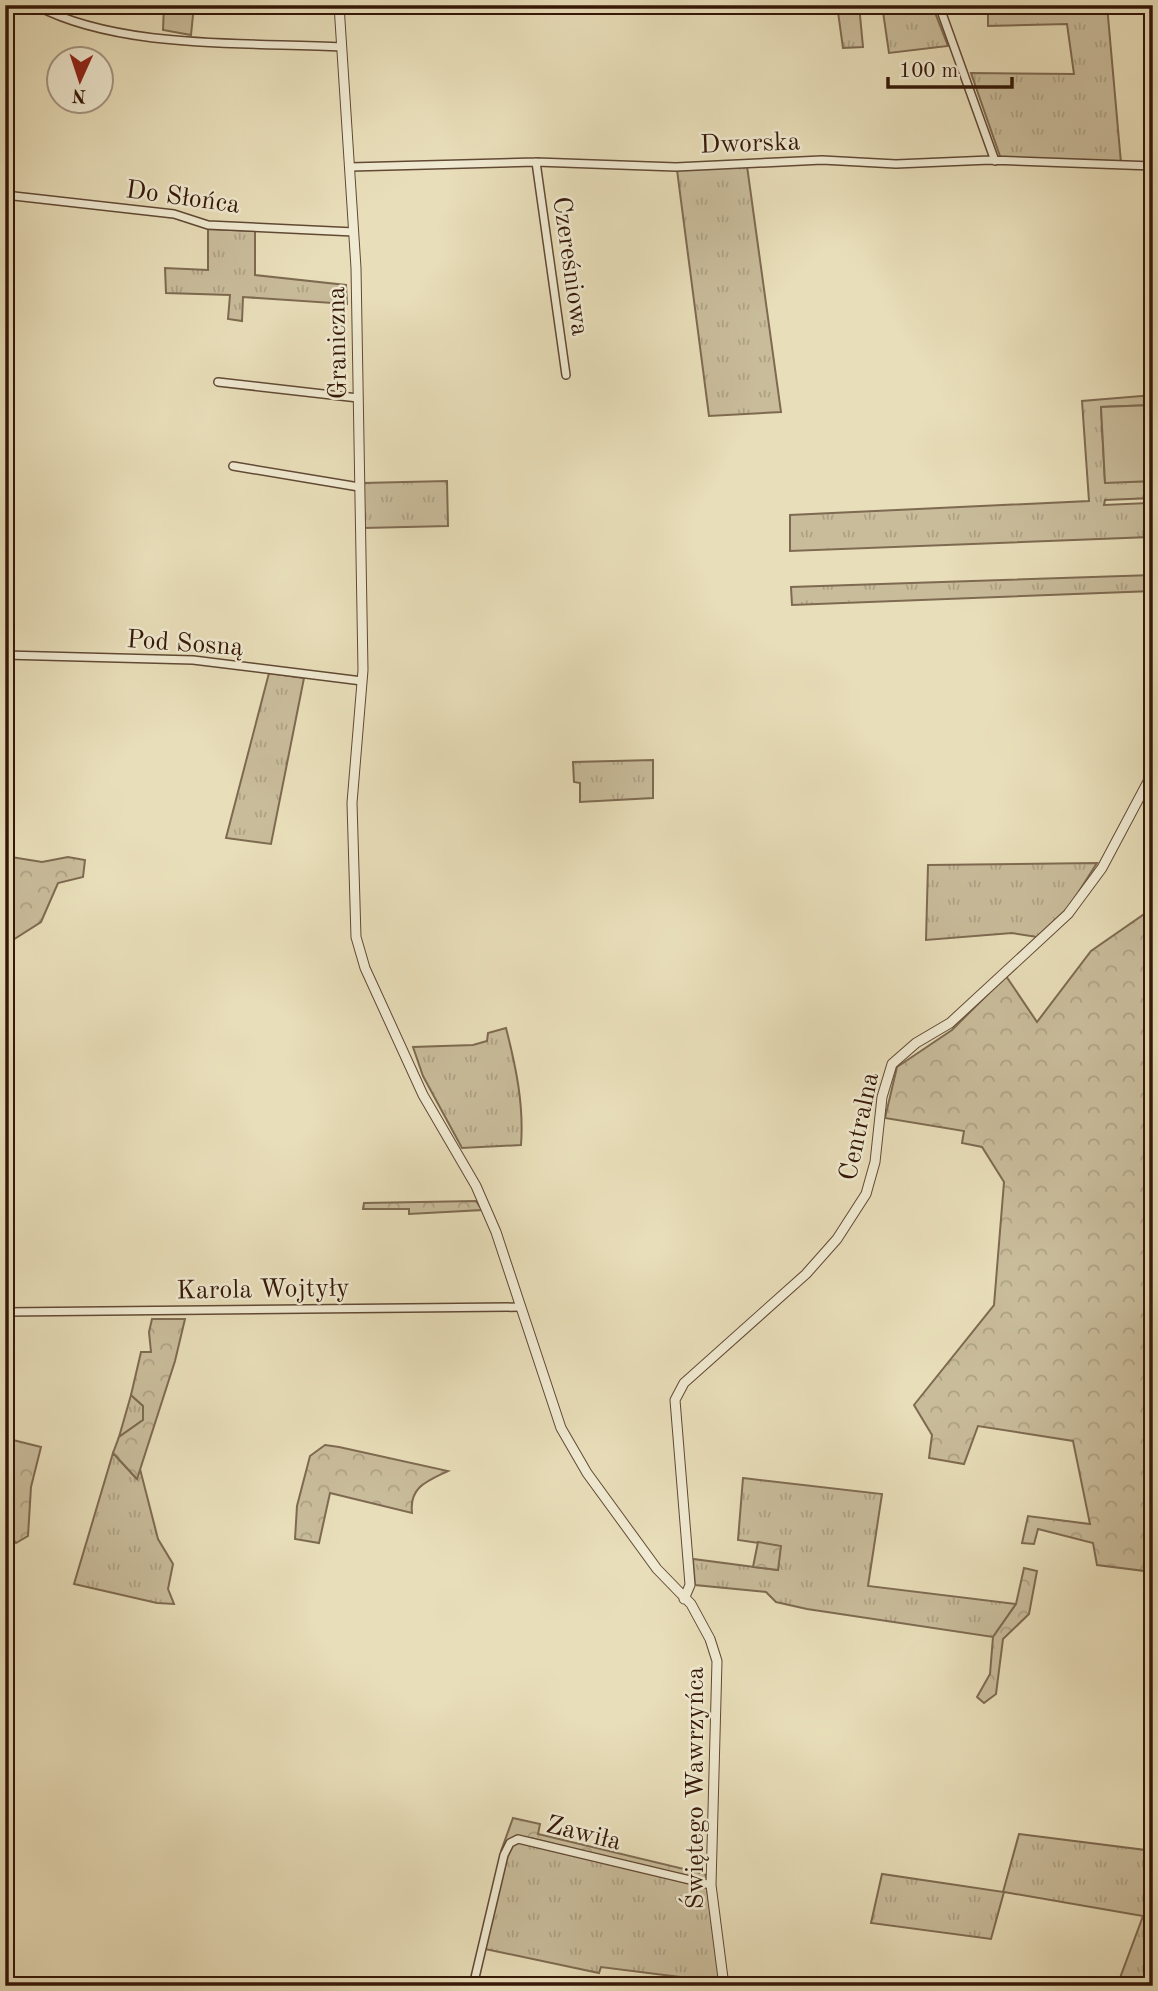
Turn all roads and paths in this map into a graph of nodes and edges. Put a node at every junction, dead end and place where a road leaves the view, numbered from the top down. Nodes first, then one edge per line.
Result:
1 (35, 5) edge
2 (339, 5) edge
3 (939, 5) edge
4 (342, 47) junction
5 (995, 161) junction
6 (536, 162) junction
7 (1153, 166) edge
8 (350, 167) junction
9 (5, 195) edge
10 (354, 232) junction
11 (566, 375) dead end
12 (218, 382) dead end
13 (358, 398) junction
14 (233, 466) dead end
15 (359, 487) junction
16 (5, 655) edge
17 (362, 681) junction
18 (1153, 772) edge
19 (522, 1307) junction
20 (5, 1312) edge
21 (684, 1599) junction
22 (710, 1885) junction
23 (473, 1986) edge
24 (724, 1986) edge

1 - 4 street
2 - 4 street, Graniczna
3 - 5 street
4 - 8 street, Graniczna
5 - 6 street, Dworska
5 - 7 street, Dworska
6 - 8 street, Dworska
6 - 11 street, Czereśniowa
8 - 10 street, Graniczna
9 - 10 street, Do Słońca
10 - 13 street, Graniczna
12 - 13 street
13 - 15 street, Graniczna
14 - 15 street
15 - 17 street, Graniczna
16 - 17 street, Pod Sosną
17 - 19 street, Graniczna
18 - 21 street, Centralna
19 - 20 street, Karola Wojtyły
19 - 21 street, Graniczna
21 - 22 street, Świętego Wawrzyńca
22 - 23 street, Zawiła
22 - 24 street, Świętego Wawrzyńca

